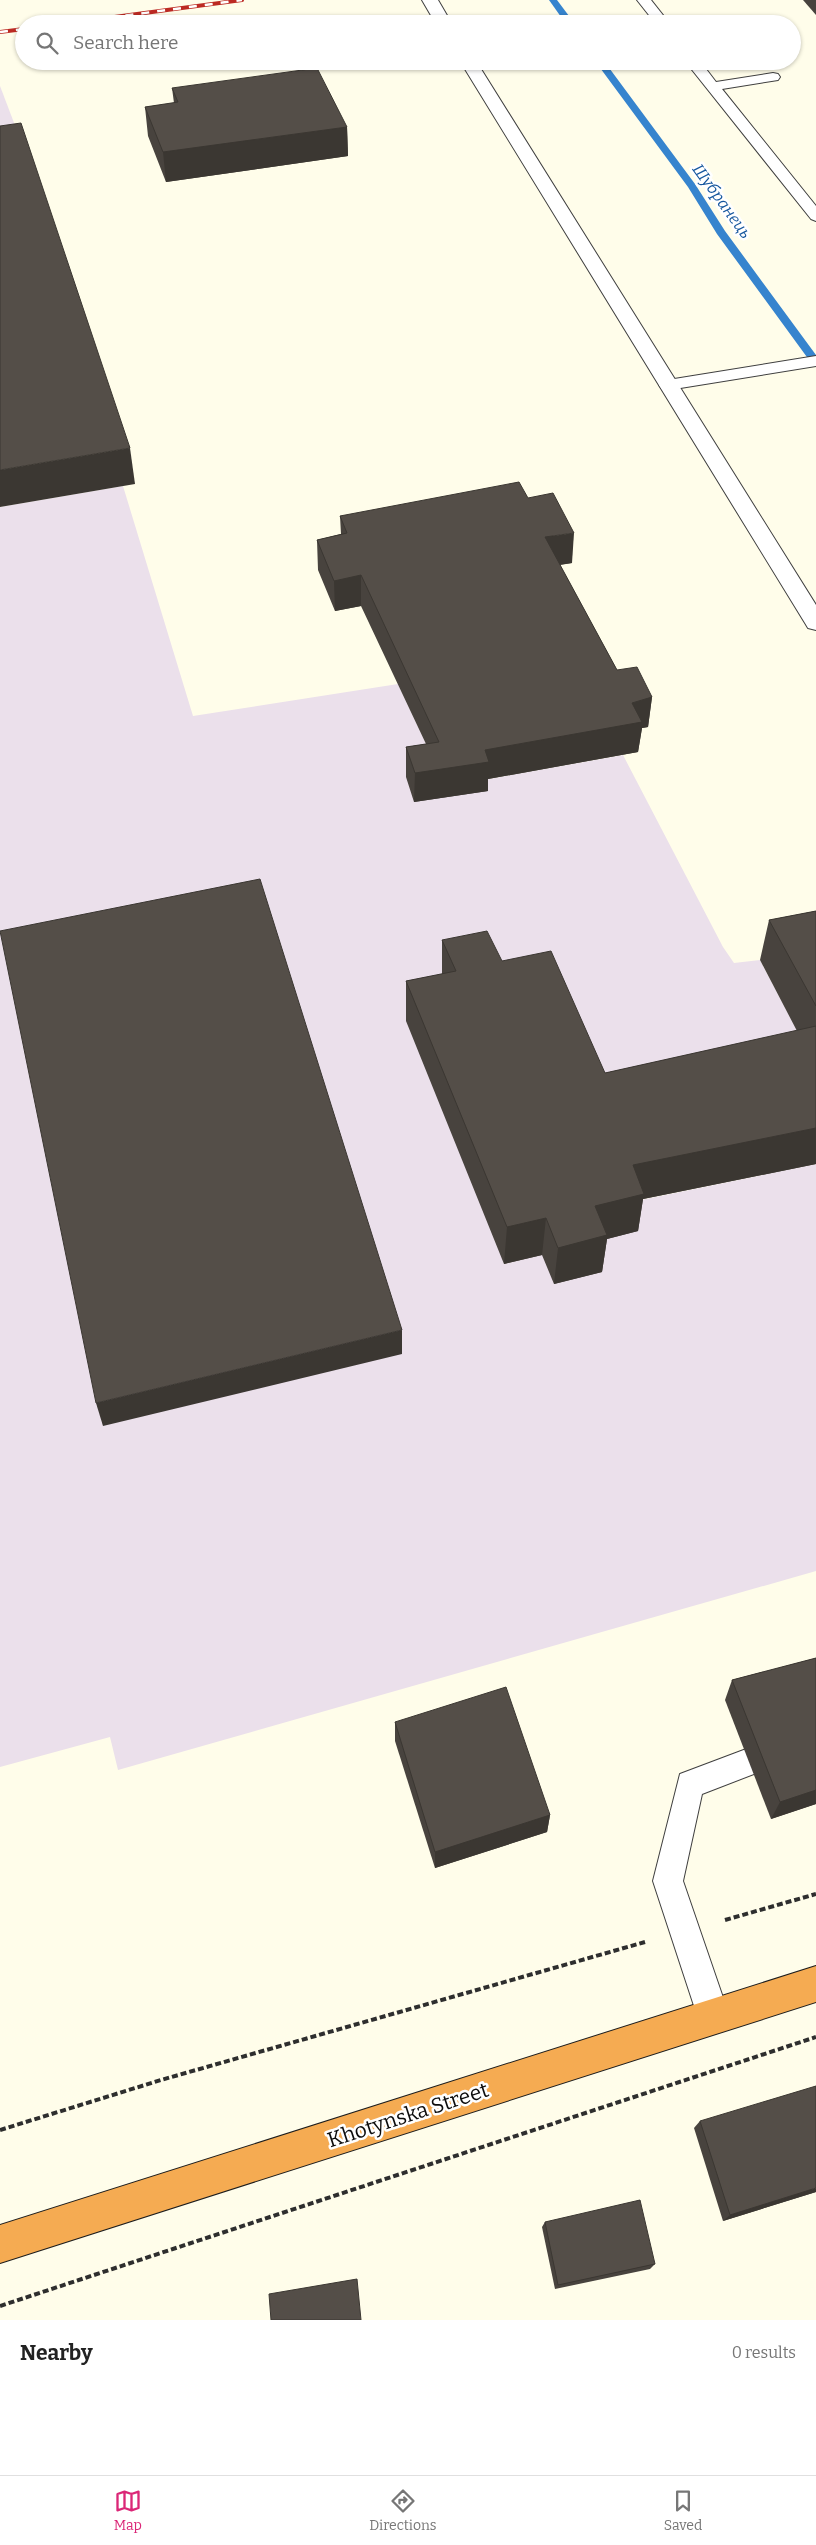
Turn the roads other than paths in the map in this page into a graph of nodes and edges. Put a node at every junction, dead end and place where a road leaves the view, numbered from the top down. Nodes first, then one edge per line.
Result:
1 (430, 0) edge
2 (644, 0) edge
3 (439, 15) edge
4 (656, 15) edge
5 (474, 70) edge
6 (699, 70) edge
7 (772, 77) dead end
8 (711, 87) junction
9 (816, 216) edge
10 (816, 361) edge
11 (668, 385) junction
12 (816, 623) edge
13 (749, 1762) dead end
14 (816, 1984) edge
15 (714, 2018) junction
16 (0, 2244) edge

1 - 3 street
2 - 4 lane
5 - 11 street
6 - 8 lane
7 - 8 lane
8 - 9 lane
10 - 11 lane
11 - 12 street
13 - 15 lane
14 - 15 highway, Khotynska Street
15 - 16 highway, Khotynska Street

